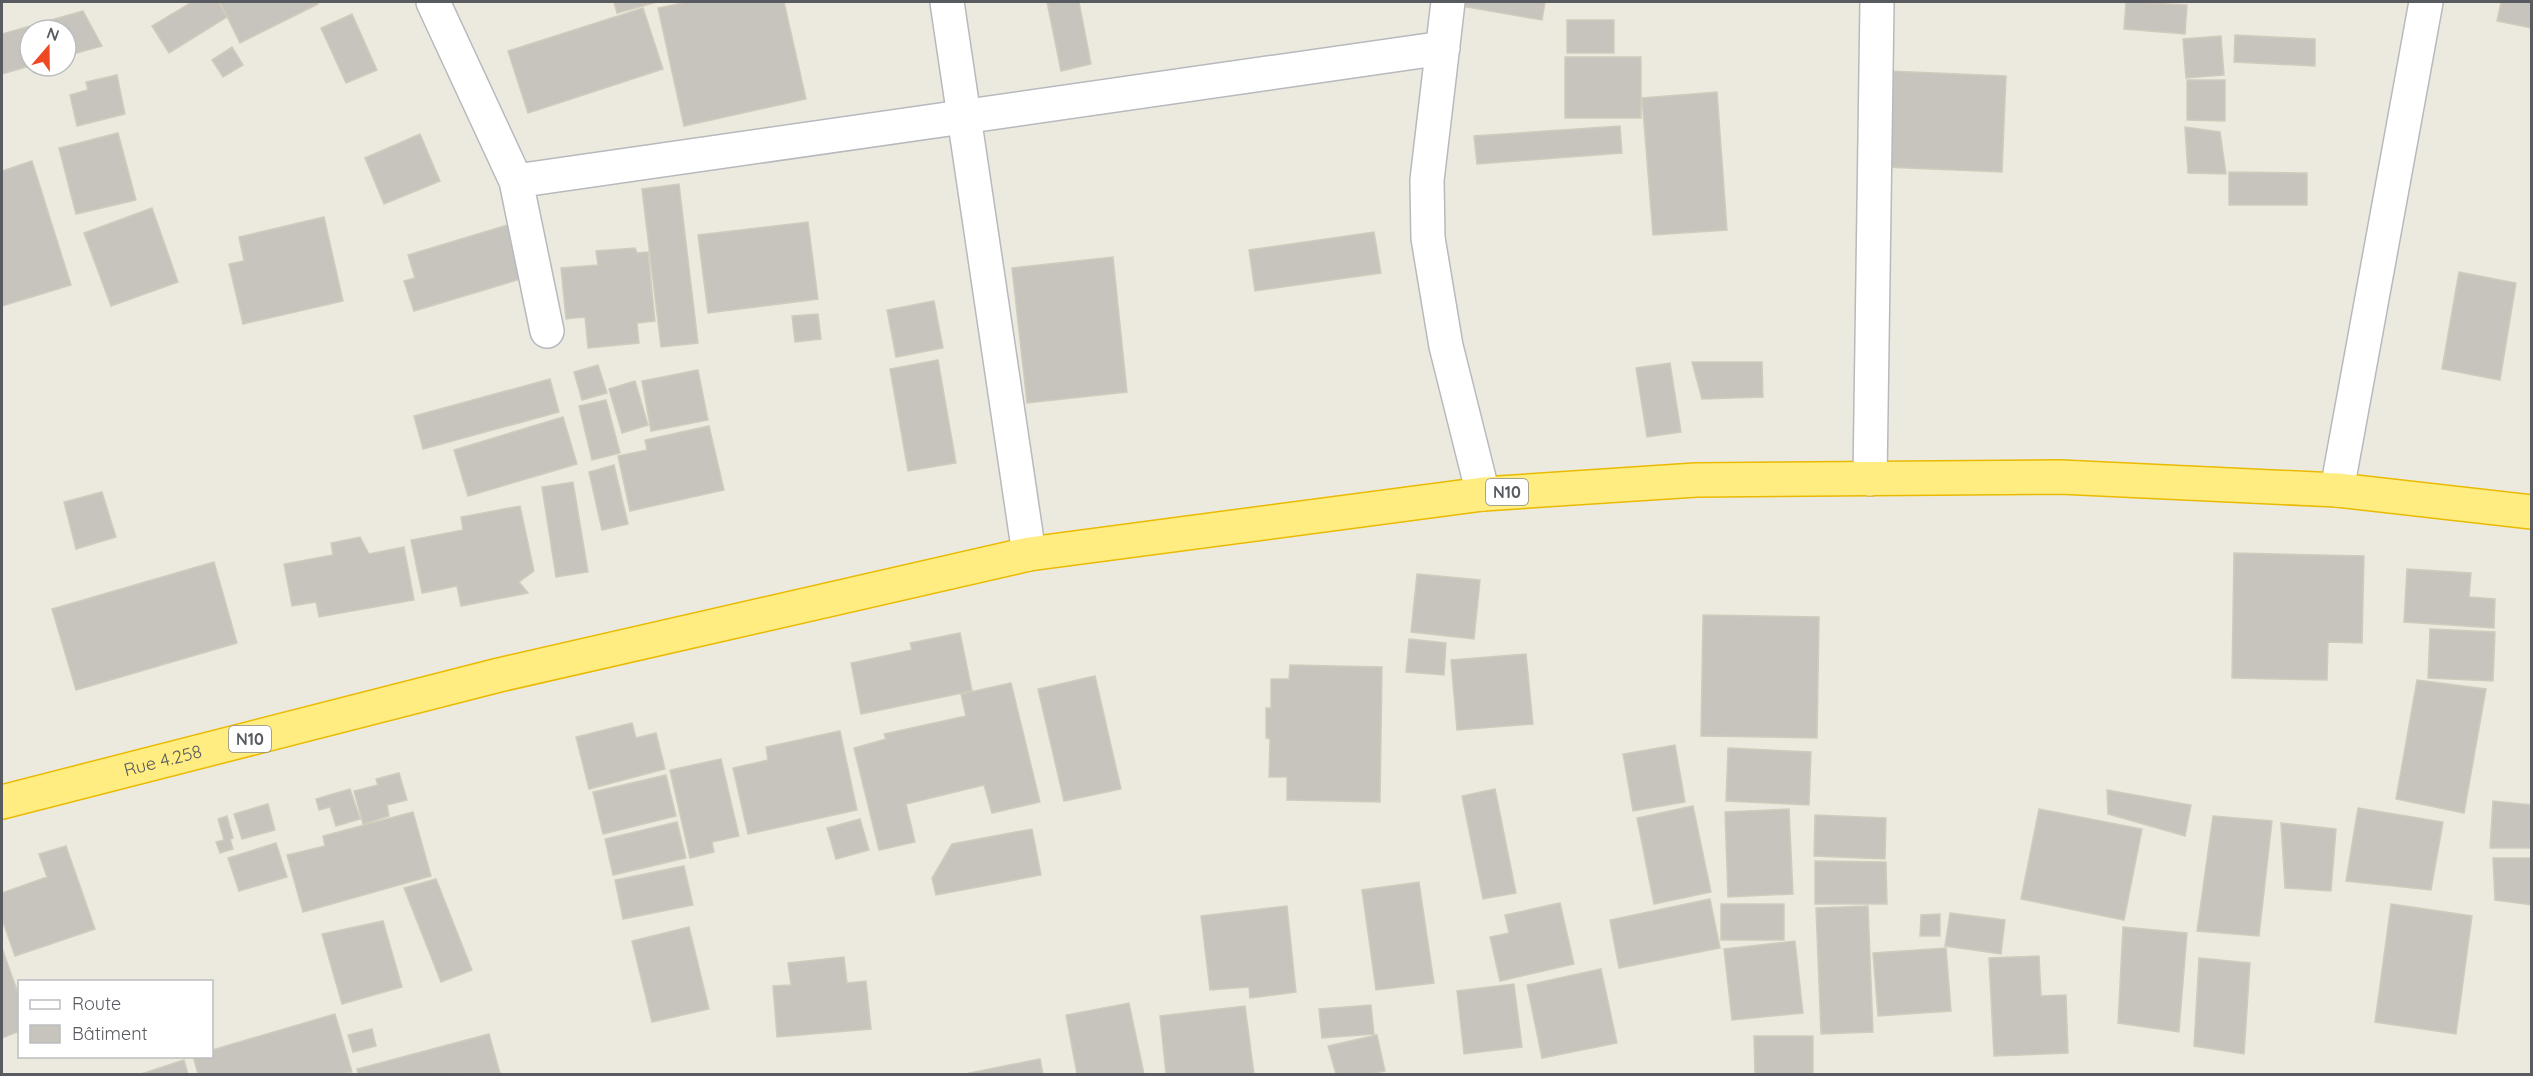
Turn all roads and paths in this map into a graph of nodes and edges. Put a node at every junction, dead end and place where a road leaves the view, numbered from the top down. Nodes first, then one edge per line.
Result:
1 (433, 2) edge
2 (947, 2) edge
3 (1448, 2) edge
4 (1877, 2) edge
5 (2426, 2) edge
6 (1443, 48) junction
7 (966, 116) junction
8 (516, 181) junction
9 (547, 332) dead end
10 (1870, 479) junction
11 (2337, 490) junction
12 (1483, 494) junction
13 (2532, 512) edge
14 (1029, 554) junction
15 (2, 802) edge

1 - 8 street
2 - 7 street
3 - 6 street
4 - 10 street
5 - 11 street
6 - 7 street
6 - 12 street
7 - 8 street
7 - 14 street
8 - 9 street
10 - 11 highway, N10
10 - 12 highway, N10
11 - 13 highway, N10
12 - 14 highway, N10
14 - 15 highway, Rue 4.258 / N10

